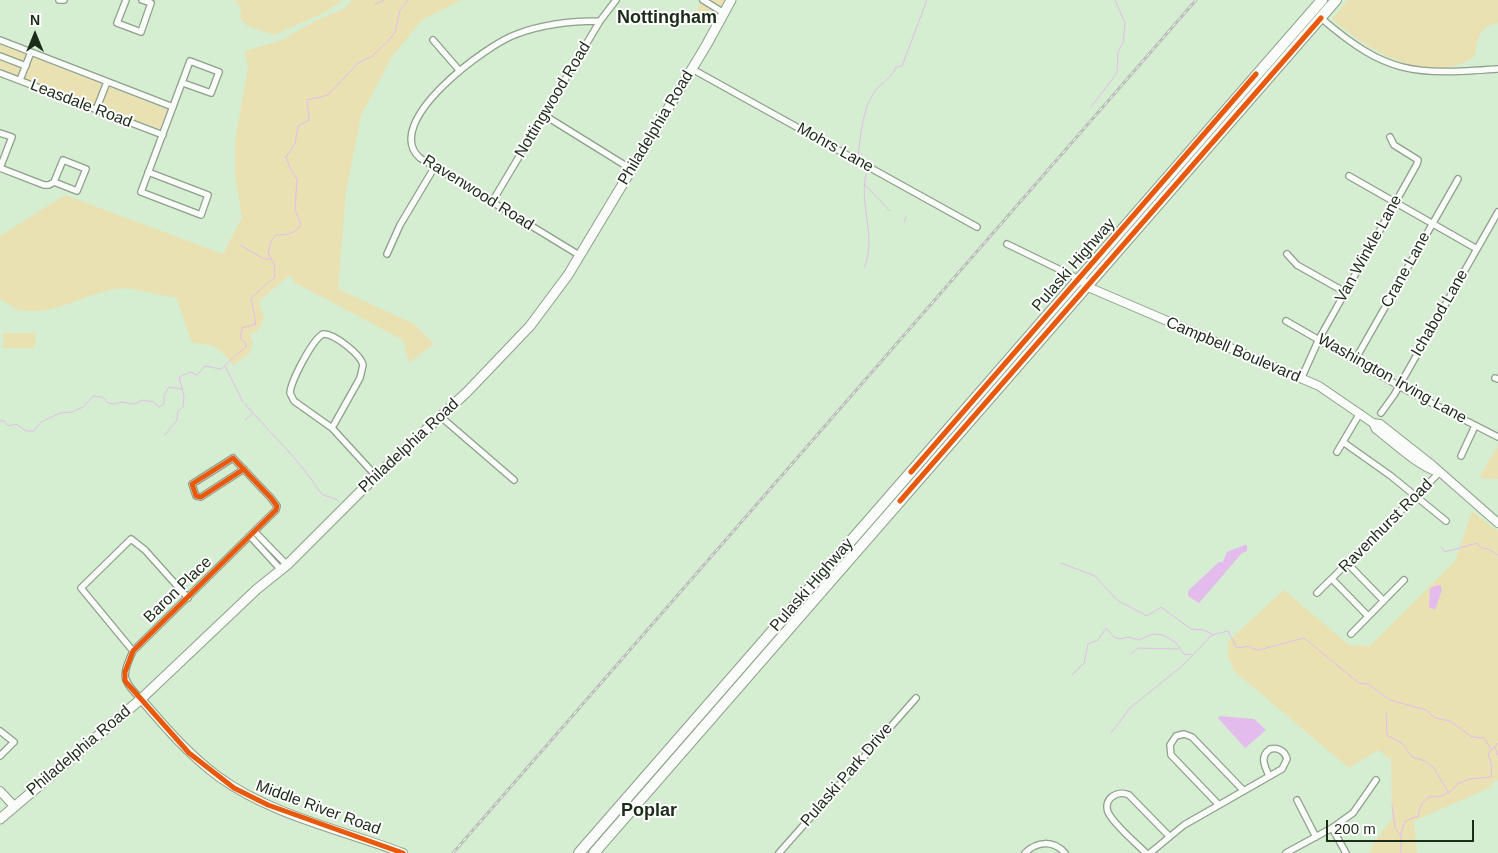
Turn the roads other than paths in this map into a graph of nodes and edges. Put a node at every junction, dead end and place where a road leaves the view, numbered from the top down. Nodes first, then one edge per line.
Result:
1 (59, 0) edge
2 (64, 0) edge
3 (126, 0) edge
4 (142, 0) edge
5 (616, 0) edge
6 (703, 0) edge
7 (731, 0) edge
8 (1322, 0) edge
9 (1336, 0) edge
10 (724, 13) junction
11 (1321, 18) junction
12 (600, 21) junction
13 (0, 40) edge
14 (433, 40) dead end
15 (31, 52) junction
16 (0, 56) edge
17 (26, 66) junction
18 (692, 69) junction
19 (1498, 69) edge
20 (460, 70) junction
21 (0, 73) edge
22 (1256, 74) junction
23 (20, 80) junction
24 (107, 82) junction
25 (1265, 82) junction
26 (182, 83) junction
27 (173, 108) junction
28 (96, 110) junction
29 (544, 116) junction
30 (0, 133) edge
31 (162, 135) junction
32 (1390, 137) dead end
33 (0, 168) edge
34 (434, 168) junction
35 (631, 169) junction
36 (148, 172) junction
37 (1349, 176) dead end
38 (1458, 179) dead end
39 (54, 182) junction
40 (492, 202) junction
41 (1395, 202) junction
42 (1498, 212) edge
43 (1432, 223) junction
44 (977, 227) dead end
45 (1007, 244) dead end
46 (1477, 249) junction
47 (387, 254) dead end
48 (1287, 254) dead end
49 (579, 255) junction
50 (1079, 278) junction
51 (1088, 287) junction
52 (1345, 292) junction
53 (1286, 321) dead end
54 (1319, 339) junction
55 (1355, 360) junction
56 (1301, 379) junction
57 (1399, 386) junction
58 (1360, 413) junction
59 (1380, 413) dead end
60 (440, 417) junction
61 (1475, 426) junction
62 (332, 428) junction
63 (1498, 437) edge
64 (1343, 442) junction
65 (1337, 452) dead end
66 (1461, 456) dead end
67 (244, 469) junction
68 (1439, 473) junction
69 (376, 476) junction
70 (514, 480) dead end
71 (1416, 496) junction
72 (1446, 521) dead end
73 (1498, 523) edge
74 (253, 534) junction
75 (1348, 564) junction
76 (284, 567) junction
77 (1332, 579) junction
78 (1404, 580) dead end
79 (1317, 593) dead end
80 (188, 598) junction
81 (1384, 600) junction
82 (1368, 616) junction
83 (1351, 634) dead end
84 (133, 650) junction
85 (916, 698) dead end
86 (141, 699) junction
87 (0, 731) edge
88 (0, 756) edge
89 (1269, 776) junction
90 (1376, 780) dead end
91 (1243, 790) junction
92 (0, 791) edge
93 (1297, 800) dead end
94 (1219, 805) junction
95 (14, 806) junction
96 (0, 819) edge
97 (1332, 828) junction
98 (1169, 836) junction
99 (1316, 837) junction
100 (403, 853) edge
101 (579, 853) edge
102 (594, 853) edge
103 (779, 853) edge
104 (1025, 853) edge
105 (1065, 853) edge
106 (1146, 853) edge
107 (1150, 853) edge
108 (1286, 853) edge
109 (1346, 853) edge

1 - 2 street
3 - 4 street
5 - 12 street, Nottingwood Road
6 - 10 street
7 - 10 main road, Philadelphia Road
8 - 22 highway, Pulaski Highway
9 - 11 highway, Pulaski Highway
10 - 18 main road, Philadelphia Road
11 - 19 street
11 - 25 highway, Pulaski Highway
12 - 20 street, Ravenwood Road
12 - 29 street, Nottingwood Road
13 - 15 street
14 - 20 street
15 - 17 street
15 - 24 street
16 - 17 street
17 - 23 street
18 - 35 main road, Philadelphia Road
18 - 44 street, Mohrs Lane
20 - 34 street, Ravenwood Road
21 - 23 street, Leasdale Road
22 - 25 highway
22 - 50 highway, Pulaski Highway
23 - 28 street, Leasdale Road
24 - 27 street
24 - 28 street
25 - 51 highway, Pulaski Highway
26 - 26 street
26 - 27 street
27 - 31 street
28 - 31 street, Leasdale Road
29 - 35 street
29 - 40 street, Nottingwood Road
30 - 33 street
31 - 36 street
32 - 41 street, Van Winkle Lane
33 - 39 street
34 - 40 street, Ravenwood Road
34 - 47 street
35 - 49 main road, Philadelphia Road
36 - 36 street
37 - 41 street
38 - 43 street, Crane Lane
39 - 39 street
40 - 49 street, Ravenwood Road
41 - 43 street
41 - 52 street, Van Winkle Lane
42 - 46 street, Ichabod Lane
43 - 46 street
43 - 55 street, Crane Lane
45 - 50 street
46 - 57 street, Ichabod Lane
48 - 52 street
49 - 60 main road, Philadelphia Road
50 - 51 street
50 - 101 highway, Pulaski Highway
51 - 56 street, Campbell Boulevard
51 - 102 highway, Pulaski Highway
52 - 54 street, Van Winkle Lane
53 - 54 street, Washington Irving Lane
54 - 55 street, Washington Irving Lane
54 - 56 street, Van Winkle Lane
55 - 57 street, Washington Irving Lane
56 - 58 street, Campbell Boulevard
57 - 59 street, Ichabod Lane
57 - 61 street, Washington Irving Lane
58 - 64 street
58 - 68 street, Campbell Boulevard
60 - 69 main road, Philadelphia Road
60 - 70 street
61 - 63 street, Washington Irving Lane
61 - 66 street
62 - 62 street
62 - 69 street
64 - 65 street
64 - 71 street
67 - 67 street
67 - 74 street, Baron Place
68 - 71 street, Ravenhurst Road
68 - 73 street, Campbell Boulevard
69 - 76 main road, Philadelphia Road
71 - 72 street
71 - 75 street, Ravenhurst Road
74 - 76 street
74 - 80 street, Baron Place
75 - 77 street, Ravenhurst Road
75 - 81 street
76 - 86 main road, Philadelphia Road
77 - 79 street, Ravenhurst Road
77 - 82 street, Ravenhurst Road
78 - 81 street
80 - 84 street, Baron Place
80 - 84 street
81 - 82 street
82 - 83 street
84 - 86 street, Baron Place
85 - 103 street, Pulaski Park Drive
86 - 95 main road, Philadelphia Road
86 - 100 street, Middle River Road
87 - 88 street
89 - 89 street
89 - 91 street
90 - 97 street
91 - 94 street
91 - 94 street
92 - 95 street
93 - 99 street
94 - 98 street
95 - 96 main road, Philadelphia Road
97 - 99 street
97 - 109 street
98 - 106 street
98 - 107 street
99 - 108 street
104 - 105 street

